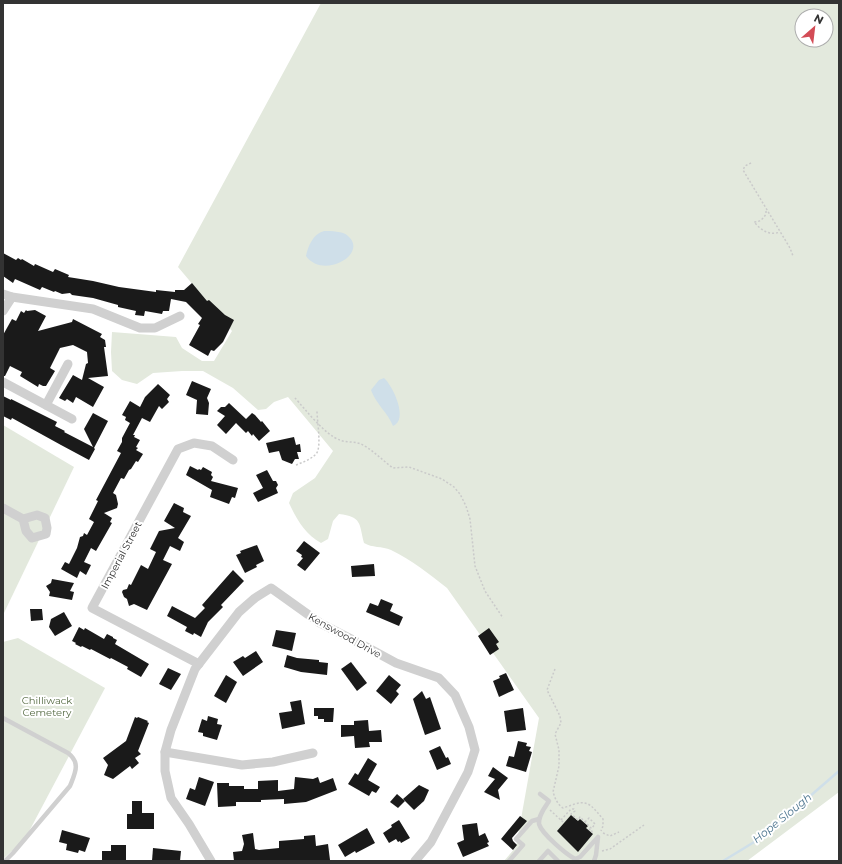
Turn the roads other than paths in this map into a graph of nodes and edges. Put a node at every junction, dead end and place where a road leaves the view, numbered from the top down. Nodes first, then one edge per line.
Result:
1 (7, 295) edge
2 (3, 311) edge
3 (180, 316) dead end
4 (68, 364) dead end
5 (3, 382) edge
6 (46, 405) junction
7 (72, 419) dead end
8 (233, 460) dead end
9 (3, 508) edge
10 (23, 519) dead end
11 (199, 664) junction
12 (3, 718) edge
13 (166, 752) junction
14 (313, 753) dead end
15 (540, 794) dead end
16 (539, 819) junction
17 (5, 861) edge
18 (211, 861) edge
19 (415, 861) edge
20 (509, 861) edge
21 (539, 861) edge
22 (558, 861) edge
23 (594, 861) edge

1 - 2 street
1 - 3 street
4 - 6 street
5 - 6 street
6 - 7 street
8 - 11 street, Imperial Street
9 - 10 street
11 - 13 street, Kenswood Drive
11 - 19 street, Kenswood Drive
12 - 17 lane
13 - 14 street
13 - 18 street, Kenswood Drive
15 - 16 lane
16 - 20 lane
16 - 23 lane
21 - 22 lane

